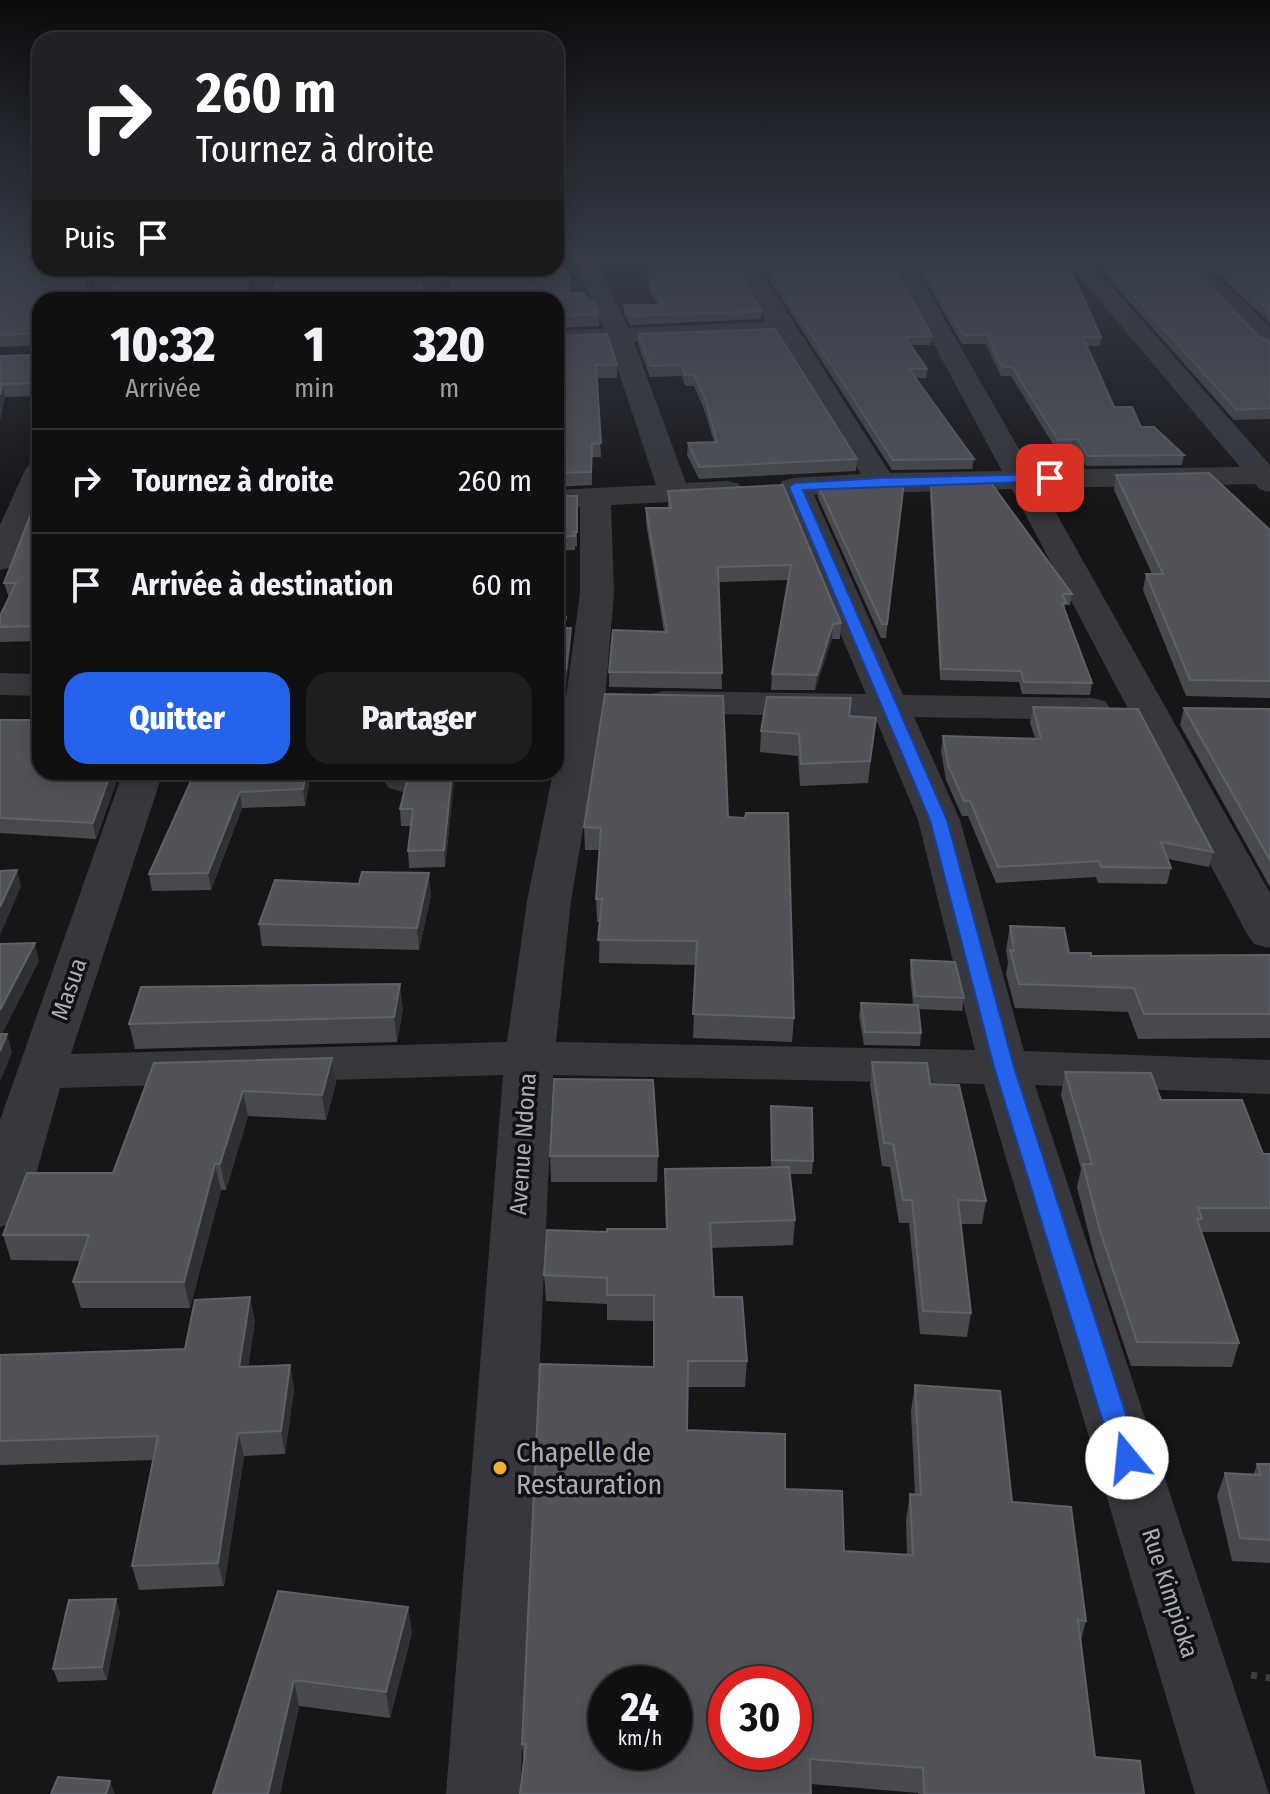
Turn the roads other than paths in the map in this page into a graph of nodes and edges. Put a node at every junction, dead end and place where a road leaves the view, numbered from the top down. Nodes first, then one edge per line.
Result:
1 (621, 341) edge
2 (791, 341) edge
3 (944, 341) edge
4 (1147, 341) edge
5 (1020, 478) junction
6 (1268, 478) edge
7 (881, 482) junction
8 (770, 488) junction
9 (32, 490) edge
10 (674, 493) junction
11 (575, 498) edge
12 (19, 522) edge
13 (0, 560) edge
14 (0, 684) edge
15 (32, 685) edge
16 (599, 701) edge
17 (889, 706) junction
18 (1150, 710) junction
19 (1195, 711) edge
20 (140, 780) edge
21 (1270, 934) edge
22 (529, 1058) junction
23 (1004, 1067) junction
24 (40, 1072) junction
25 (1270, 1077) edge
26 (0, 1207) edge
27 (483, 1794) edge
28 (1232, 1794) edge

1 - 10 street
2 - 7 street
3 - 5 street
4 - 6 street
5 - 6 street
5 - 7 street
5 - 18 street
7 - 8 street
8 - 10 street
8 - 17 street, Rue Kimpioka
9 - 12 street
10 - 11 street
11 - 16 street, Avenue Ndona
12 - 13 street
14 - 15 street
16 - 17 street
16 - 22 street, Avenue Ndona
17 - 18 street
17 - 23 street, Rue Kimpioka
18 - 19 street
18 - 21 street
20 - 24 street, Masua
22 - 23 street
22 - 24 street
22 - 27 street, Avenue Ndona
23 - 25 street
23 - 28 street, Rue Kimpioka
24 - 26 street, Masua

